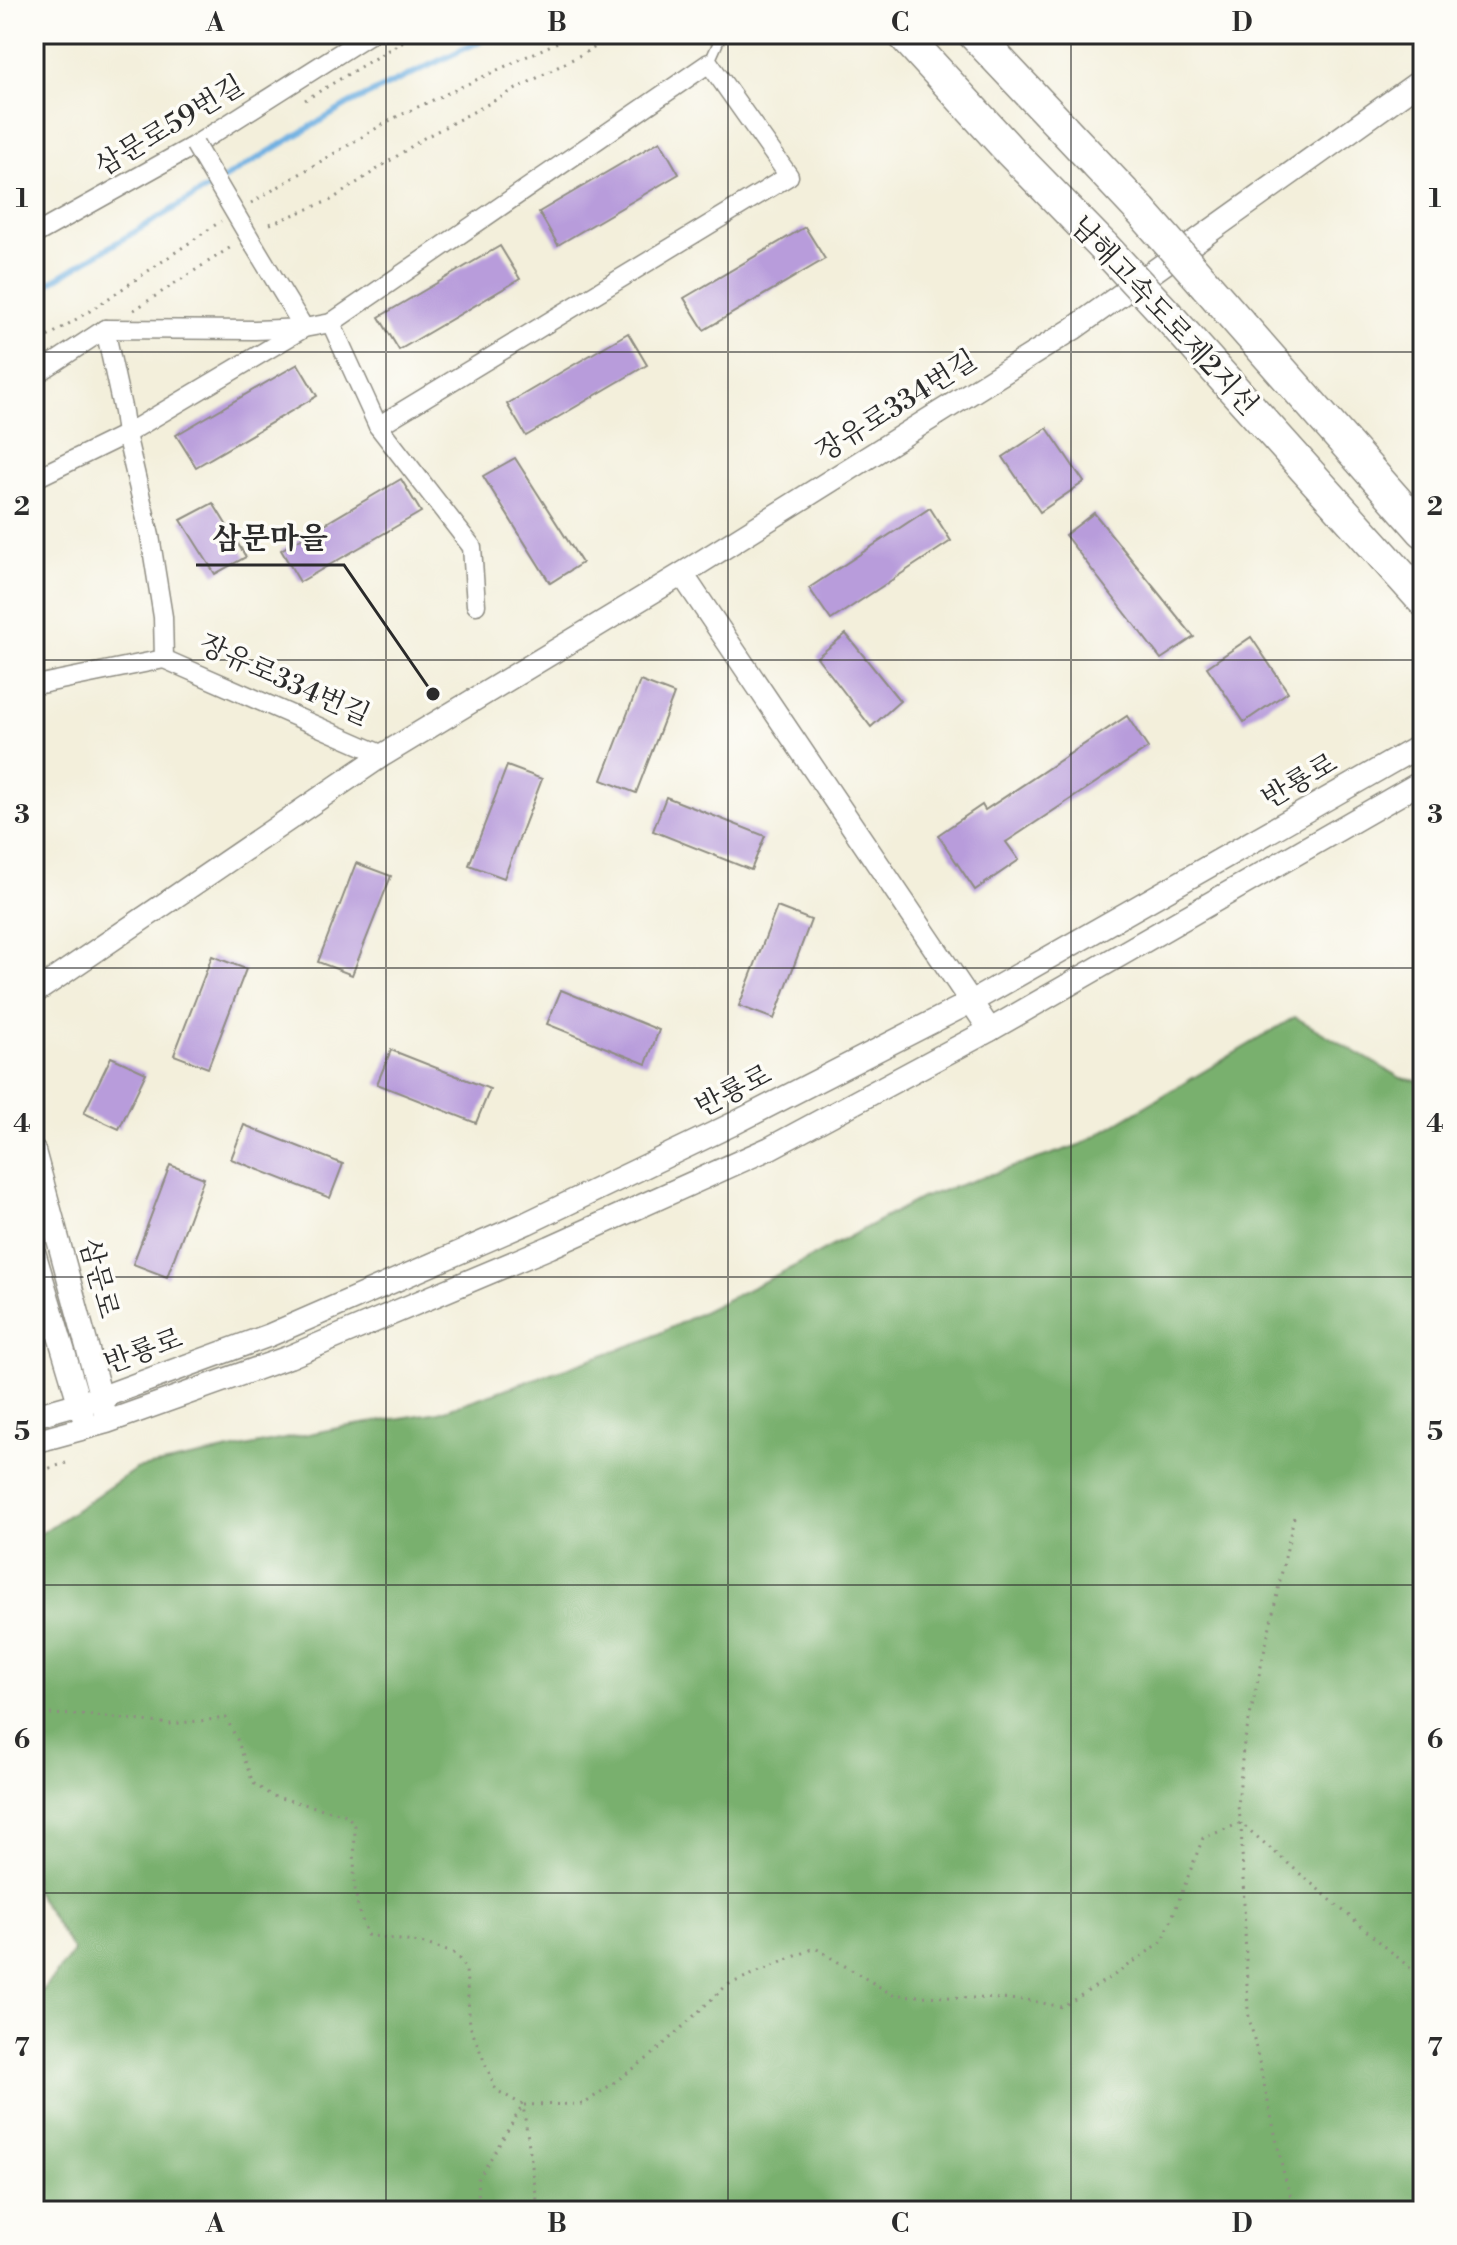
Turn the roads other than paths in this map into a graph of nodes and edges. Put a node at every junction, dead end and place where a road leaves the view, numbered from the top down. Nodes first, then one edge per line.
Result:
1 (370, 34) edge
2 (722, 34) edge
3 (903, 34) edge
4 (975, 35) edge
5 (709, 63) junction
6 (1423, 79) edge
7 (195, 145) junction
8 (34, 235) edge
9 (331, 323) junction
10 (304, 328) junction
11 (105, 329) junction
12 (34, 376) edge
13 (378, 426) junction
14 (126, 434) junction
15 (34, 479) edge
16 (1423, 531) edge
17 (682, 574) junction
18 (1423, 600) edge
19 (476, 605) dead end
20 (164, 659) junction
21 (36, 685) dead end
22 (1423, 744) edge
23 (383, 755) junction
24 (1423, 781) edge
25 (34, 993) edge
26 (971, 1002) junction
27 (990, 1030) junction
28 (34, 1151) edge
29 (34, 1252) edge
30 (102, 1397) junction
31 (80, 1404) junction
32 (34, 1416) edge
33 (97, 1425) junction
34 (34, 1442) edge

1 - 7 street, 삼문로59번길
2 - 5 lane
3 - 18 highway, 남해고속도로제2지선, bridge
4 - 16 highway, 남해고속도로제2지선, bridge
5 - 9 street
5 - 13 street
6 - 17 street, 장유로334번길
7 - 8 street, 삼문로59번길
7 - 10 street, bridge
9 - 10 street
9 - 13 street
10 - 11 street
10 - 14 street
11 - 12 street
11 - 14 street, 장유로334번길
13 - 19 street
14 - 15 street
14 - 20 street, 장유로334번길
17 - 23 street, 장유로334번길
17 - 26 street
20 - 21 street
20 - 23 street, 장유로334번길
22 - 26 street, 반룡로
23 - 25 street, 장유로334번길
24 - 27 street, 반룡로
26 - 27 street
26 - 30 street, 반룡로
27 - 33 street, 반룡로
28 - 30 street, 삼문로
29 - 31 street, 삼문로
30 - 31 street, 반룡로
30 - 33 street, 삼문로
31 - 32 street, 반룡로
31 - 33 street, 삼문로
33 - 34 street, 반룡로

